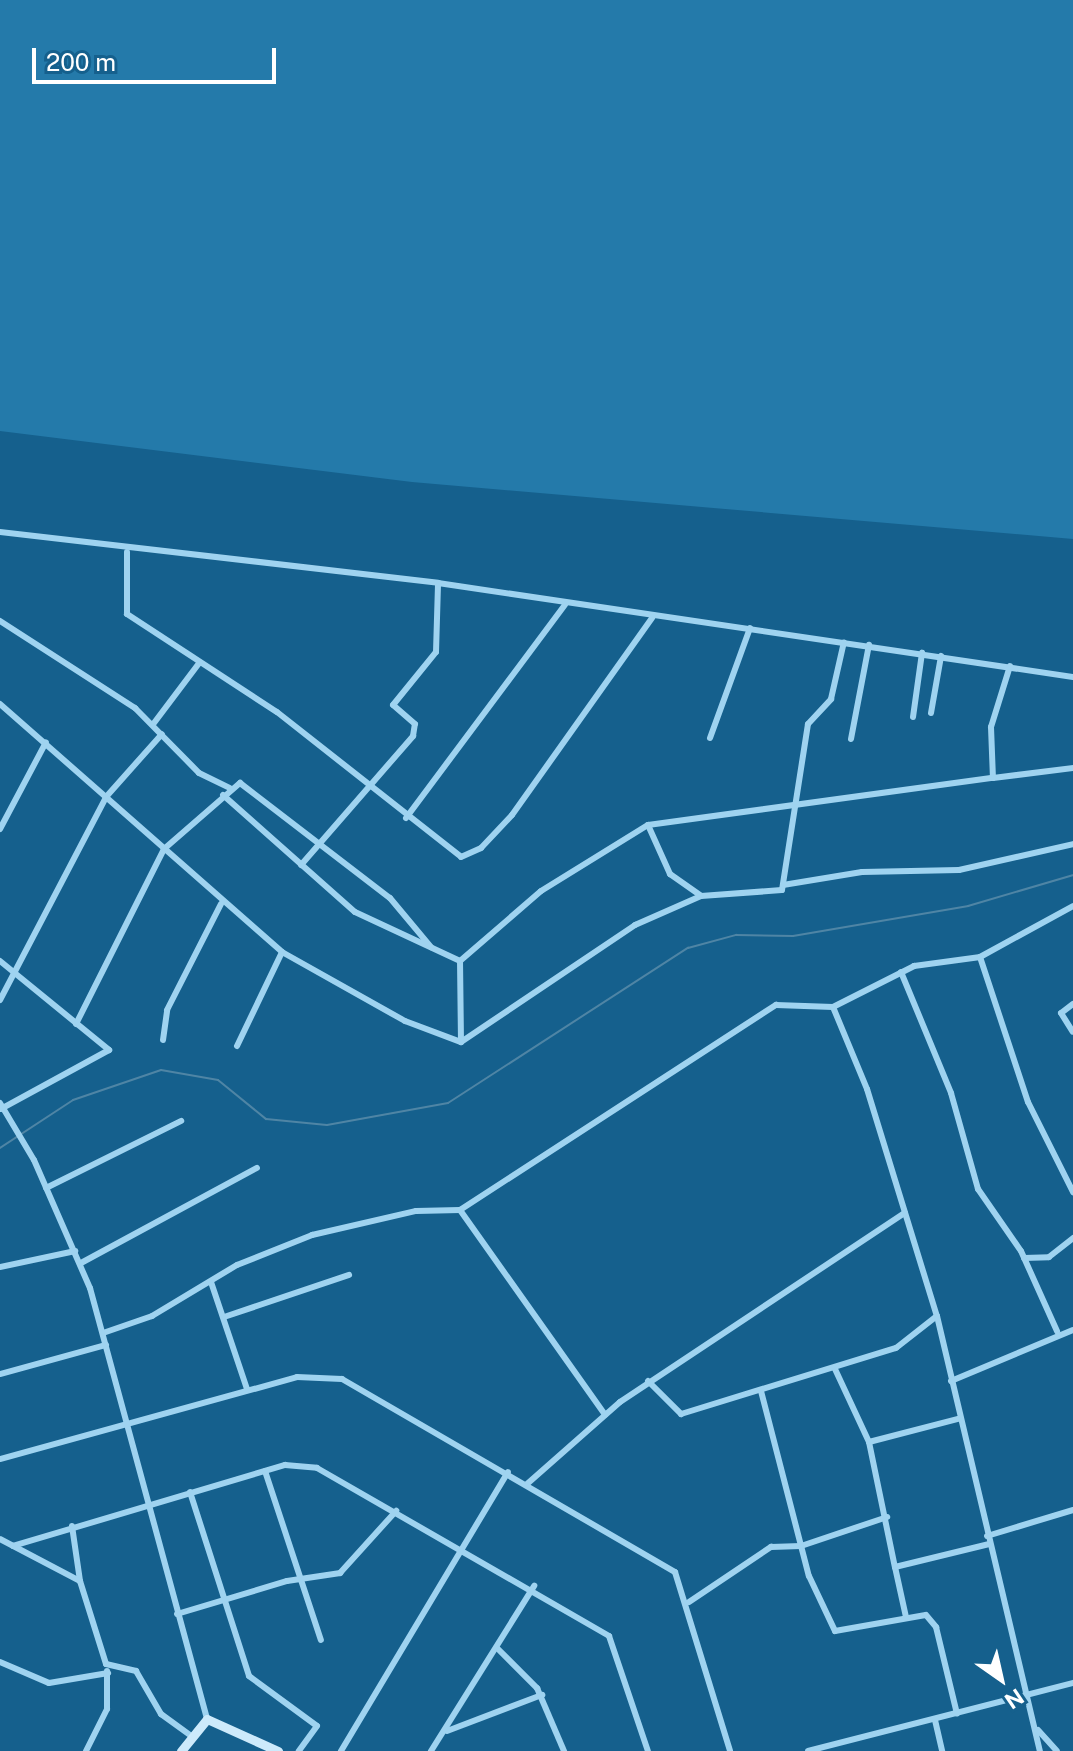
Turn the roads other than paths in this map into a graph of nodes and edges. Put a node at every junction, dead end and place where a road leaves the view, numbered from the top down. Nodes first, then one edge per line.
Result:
1 (0, 532) edge
2 (127, 552) junction
3 (438, 583) junction
4 (565, 605) junction
5 (652, 618) junction
6 (0, 621) edge
7 (750, 628) junction
8 (844, 642) junction
9 (869, 645) junction
10 (922, 653) junction
11 (941, 656) junction
12 (200, 662) junction
13 (1010, 666) junction
14 (1073, 677) edge
15 (0, 704) edge
16 (931, 713) dead end
17 (913, 717) dead end
18 (154, 723) junction
19 (162, 734) junction
20 (710, 738) dead end
21 (851, 739) dead end
22 (46, 742) junction
23 (1073, 768) edge
24 (993, 778) junction
25 (230, 788) junction
26 (370, 789) junction
27 (223, 795) junction
28 (106, 797) junction
29 (796, 805) junction
30 (406, 818) junction
31 (648, 825) junction
32 (0, 829) edge
33 (1073, 844) edge
34 (321, 847) junction
35 (164, 849) junction
36 (301, 865) junction
37 (783, 885) junction
38 (701, 896) junction
39 (221, 904) junction
40 (1073, 906) edge
41 (431, 947) junction
42 (282, 952) junction
43 (980, 957) junction
44 (0, 961) edge
45 (460, 961) junction
46 (901, 972) junction
47 (14, 974) junction
48 (0, 1000) edge
49 (1073, 1004) edge
50 (833, 1007) junction
51 (76, 1024) junction
52 (1073, 1032) edge
53 (163, 1040) dead end
54 (461, 1042) junction
55 (237, 1046) dead end
56 (1, 1107) edge
57 (181, 1121) dead end
58 (257, 1168) dead end
59 (46, 1188) junction
60 (1073, 1192) edge
61 (460, 1210) junction
62 (905, 1213) junction
63 (1073, 1238) edge
64 (75, 1251) junction
65 (1024, 1258) junction
66 (81, 1263) junction
67 (0, 1267) edge
68 (349, 1275) dead end
69 (211, 1282) junction
70 (937, 1316) junction
71 (224, 1317) junction
72 (1073, 1330) edge
73 (1057, 1331) junction
74 (103, 1333) junction
75 (106, 1345) junction
76 (835, 1369) junction
77 (0, 1374) edge
78 (648, 1381) junction
79 (951, 1381) junction
80 (247, 1389) junction
81 (761, 1391) junction
82 (605, 1415) junction
83 (958, 1419) junction
84 (127, 1425) junction
85 (869, 1442) junction
86 (0, 1459) edge
87 (265, 1471) junction
88 (508, 1472) junction
89 (527, 1484) junction
90 (190, 1492) junction
91 (146, 1503) junction
92 (1073, 1510) edge
93 (396, 1511) junction
94 (887, 1517) junction
95 (72, 1526) junction
96 (0, 1539) edge
97 (988, 1540) junction
98 (13, 1546) junction
99 (459, 1546) junction
100 (801, 1546) junction
101 (895, 1567) junction
102 (298, 1579) junction
103 (80, 1581) junction
104 (534, 1586) junction
105 (223, 1601) junction
106 (689, 1602) junction
107 (177, 1614) junction
108 (906, 1617) junction
109 (321, 1640) dead end
110 (497, 1648) junction
111 (0, 1662) edge
112 (106, 1664) junction
113 (108, 1673) junction
114 (1073, 1683) edge
115 (1032, 1694) junction
116 (542, 1695) junction
117 (957, 1714) junction
118 (207, 1719) junction
119 (935, 1720) junction
120 (1038, 1730) junction
121 (447, 1731) junction
122 (190, 1735) junction
123 (1040, 1750) edge
124 (86, 1751) edge
125 (181, 1751) edge
126 (278, 1751) edge
127 (299, 1751) edge
128 (341, 1751) edge
129 (431, 1751) edge
130 (564, 1751) edge
131 (648, 1751) edge
132 (730, 1751) edge
133 (808, 1751) edge
134 (942, 1751) edge
135 (1057, 1751) edge

1 - 2 street
2 - 3 street
2 - 12 street
3 - 4 street
3 - 26 street
4 - 5 street
4 - 30 street
5 - 7 street
5 - 30 street
6 - 18 street
7 - 8 street
7 - 20 street
8 - 9 street
8 - 29 street
9 - 10 street
9 - 21 street
10 - 11 street
10 - 17 street
11 - 13 street
11 - 16 street
12 - 18 street
12 - 26 street
13 - 14 street
13 - 24 street
15 - 22 street
18 - 19 street
19 - 25 street
19 - 28 street
22 - 28 street
22 - 32 street
23 - 24 street
24 - 29 street
25 - 27 street
25 - 34 street
26 - 30 street
26 - 34 street
27 - 35 street
27 - 36 street
28 - 35 street
28 - 47 street
29 - 31 street
29 - 37 street
31 - 38 street
31 - 45 street
33 - 37 street
34 - 36 street
34 - 41 street
35 - 39 street
35 - 51 street
36 - 41 street
37 - 38 street
38 - 54 street
39 - 42 street
39 - 53 street
40 - 43 street
41 - 45 street
42 - 54 street
42 - 55 street
43 - 46 street
43 - 60 street
44 - 47 street
45 - 54 street
46 - 50 street
46 - 65 street
47 - 48 street
47 - 51 street
49 - 52 street
50 - 61 street
50 - 62 street
51 - 56 street
56 - 59 street
57 - 59 street
58 - 66 street
59 - 64 street
61 - 69 street
61 - 82 street
62 - 70 street
62 - 78 street
63 - 65 street
64 - 66 street
64 - 67 street
65 - 73 street
66 - 74 street
68 - 71 street
69 - 71 street
69 - 74 street
70 - 76 street
70 - 79 street
71 - 80 street
72 - 73 street
73 - 79 street
74 - 75 street
75 - 77 street
75 - 84 street
76 - 81 street
76 - 85 street
78 - 81 street
78 - 82 street
79 - 83 street
80 - 84 street
80 - 88 street
81 - 100 street
82 - 89 street
83 - 85 street
83 - 97 street
84 - 86 street
84 - 91 street
85 - 94 street
87 - 90 street
87 - 93 street
87 - 102 street
88 - 89 street
88 - 99 street
89 - 106 street
90 - 91 street
90 - 105 street
91 - 95 street
91 - 107 street
92 - 97 street
93 - 99 street
93 - 102 street
94 - 100 street
94 - 101 street
95 - 98 street
95 - 103 street
96 - 98 street
97 - 101 street
97 - 115 street
98 - 103 street
99 - 104 street
99 - 128 street
100 - 106 street
100 - 108 street
101 - 108 street
102 - 105 street
102 - 109 street
103 - 112 street
104 - 110 street
104 - 131 street
105 - 107 street
105 - 127 street
106 - 132 street
107 - 118 street
108 - 117 street
110 - 116 street
110 - 121 street
111 - 113 street
112 - 113 street
112 - 122 street
113 - 124 street
114 - 115 street
115 - 117 street
115 - 120 street
116 - 121 street
116 - 130 street
117 - 119 street
118 - 122 main road
118 - 126 main road
119 - 133 street
119 - 134 street
120 - 123 street
120 - 135 street
121 - 129 street
122 - 125 main road

